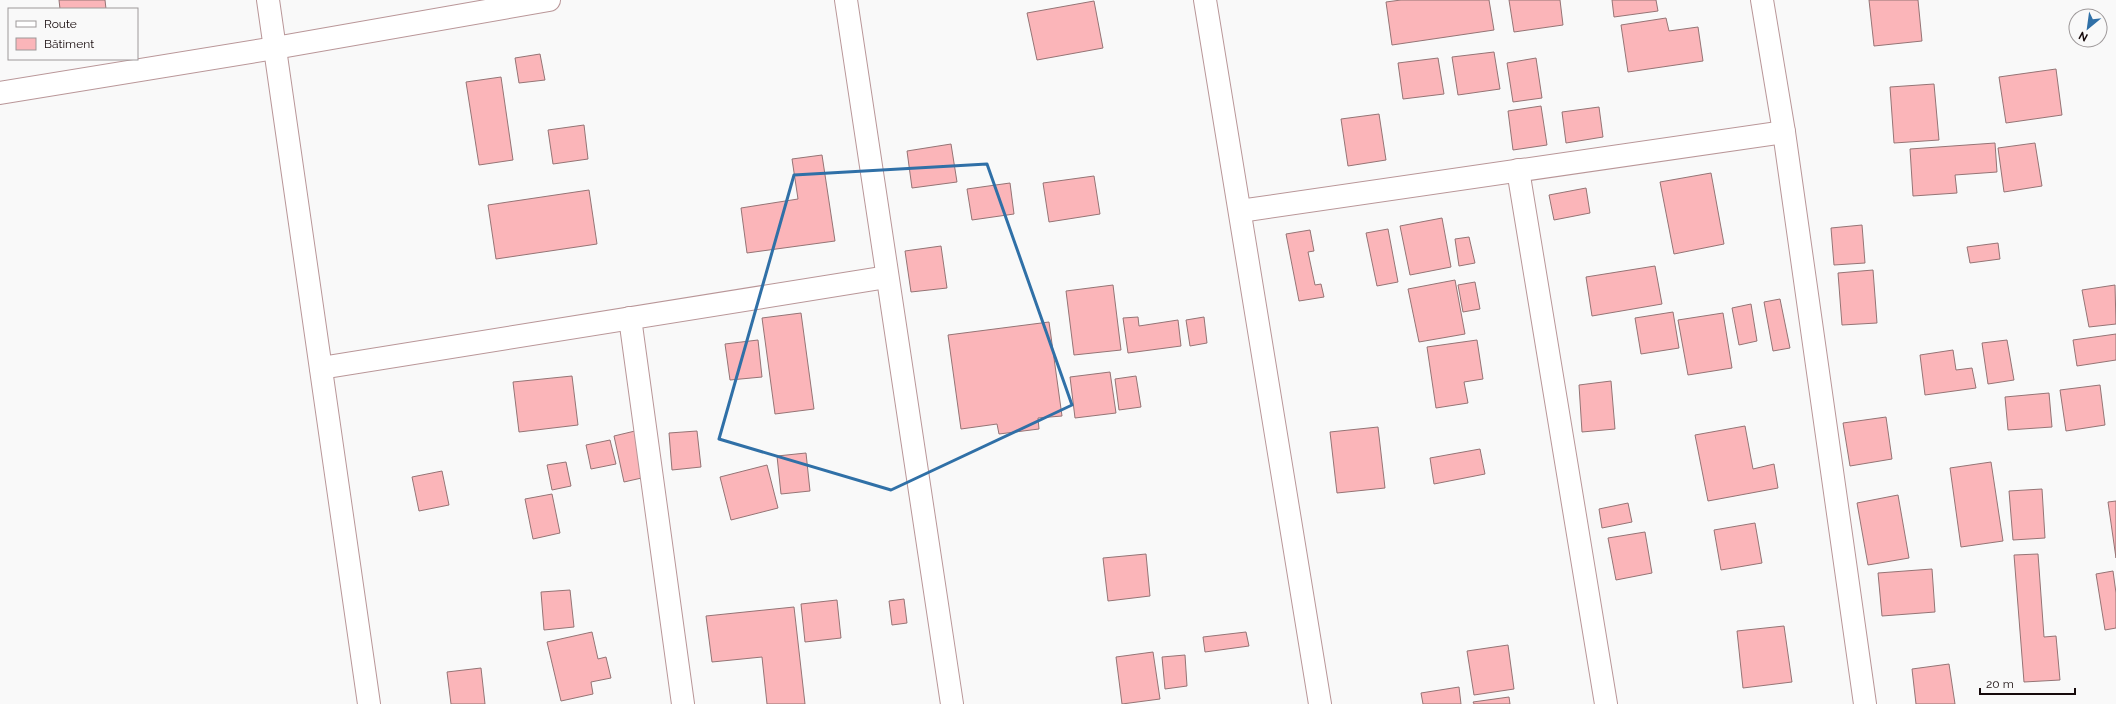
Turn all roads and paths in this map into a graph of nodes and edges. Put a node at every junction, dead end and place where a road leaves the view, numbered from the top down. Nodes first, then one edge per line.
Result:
1 (268, 0) edge
2 (549, 0) edge
3 (846, 0) edge
4 (1205, 0) edge
5 (1762, 0) edge
6 (275, 48) junction
7 (0, 93) edge
8 (1784, 132) junction
9 (1518, 170) junction
10 (1240, 210) junction
11 (887, 277) junction
12 (630, 318) junction
13 (321, 368) junction
14 (369, 704) edge
15 (683, 704) edge
16 (952, 704) edge
17 (1320, 704) edge
18 (1606, 704) edge
19 (1865, 704) edge

1 - 6 street
2 - 6 street
3 - 11 street
4 - 10 street
5 - 8 street
6 - 7 street
6 - 13 street
8 - 9 street
8 - 19 street
9 - 10 street
9 - 18 street
10 - 17 street
11 - 12 street
11 - 16 street
12 - 13 street
12 - 15 street
13 - 14 street

